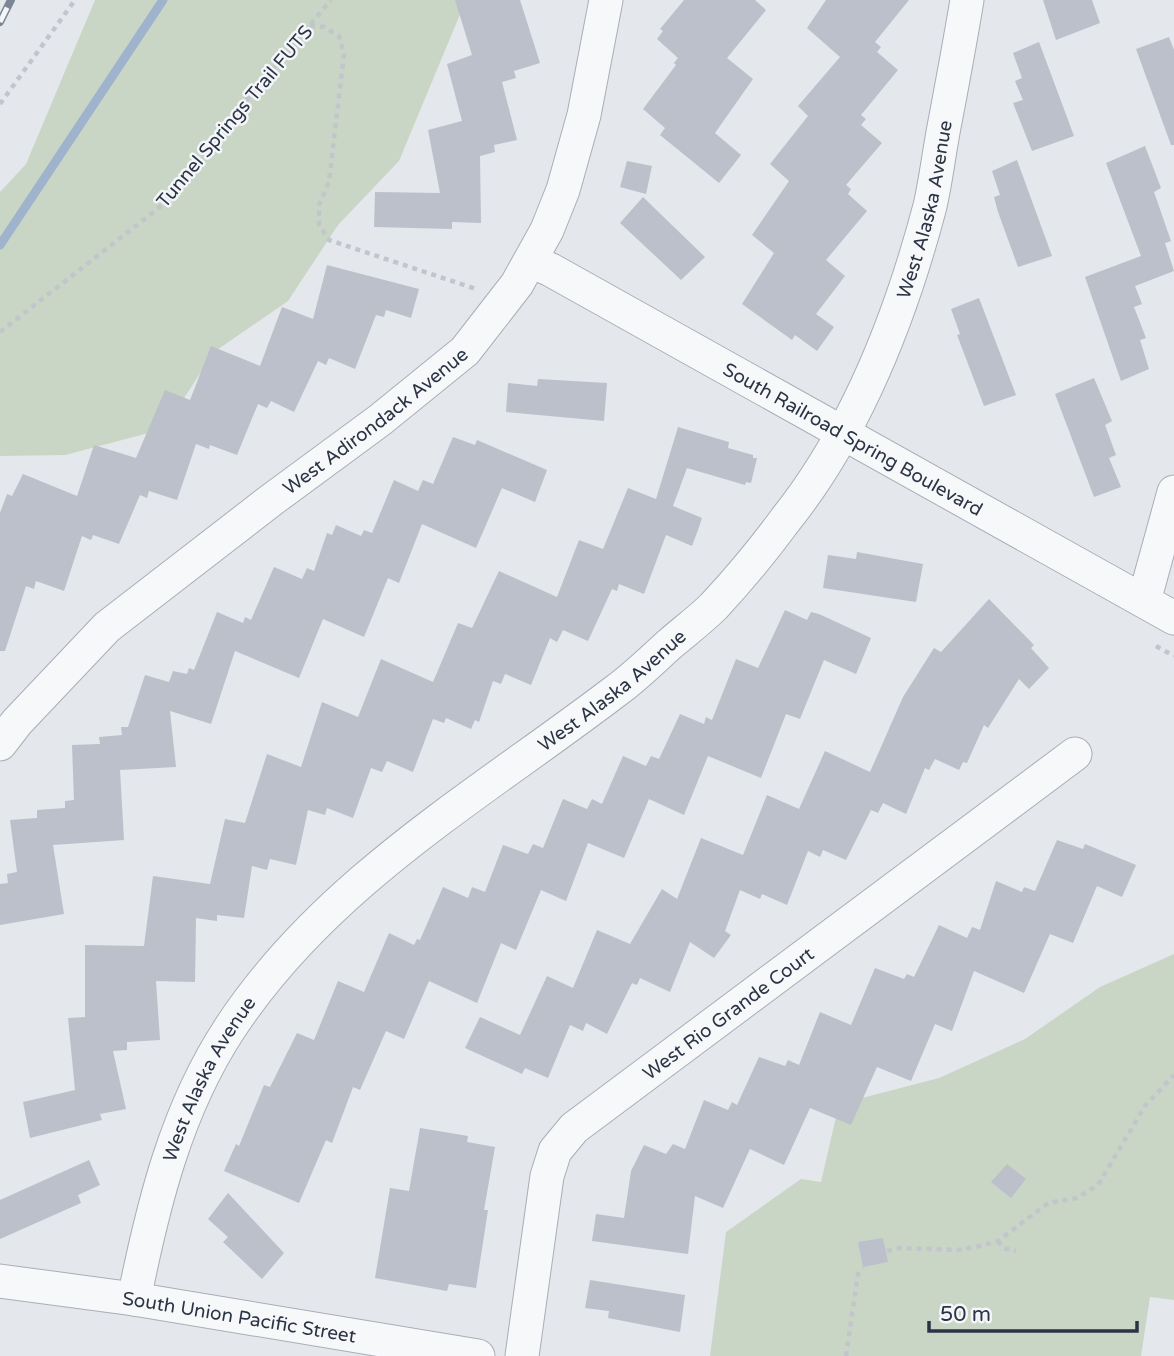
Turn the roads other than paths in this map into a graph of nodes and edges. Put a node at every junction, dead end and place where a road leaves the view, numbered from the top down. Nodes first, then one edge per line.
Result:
1 (606, 0) edge
2 (968, 0) edge
3 (531, 261) junction
4 (842, 432) junction
5 (1174, 492) edge
6 (1144, 601) junction
7 (1174, 618) edge
8 (0, 744) edge
9 (1075, 754) dead end
10 (0, 1280) edge
11 (134, 1299) junction
12 (478, 1356) edge
13 (522, 1356) edge

1 - 3 street, West Adirondack Avenue
2 - 4 street, West Alaska Avenue
3 - 4 street, South Railroad Spring Boulevard
3 - 8 street, West Adirondack Avenue
4 - 6 street, South Railroad Spring Boulevard
4 - 11 street, West Alaska Avenue
5 - 6 street
6 - 7 street, South Railroad Spring Boulevard
9 - 13 street, West Rio Grande Court
10 - 11 street, South Union Pacific Street
11 - 12 street, South Union Pacific Street

